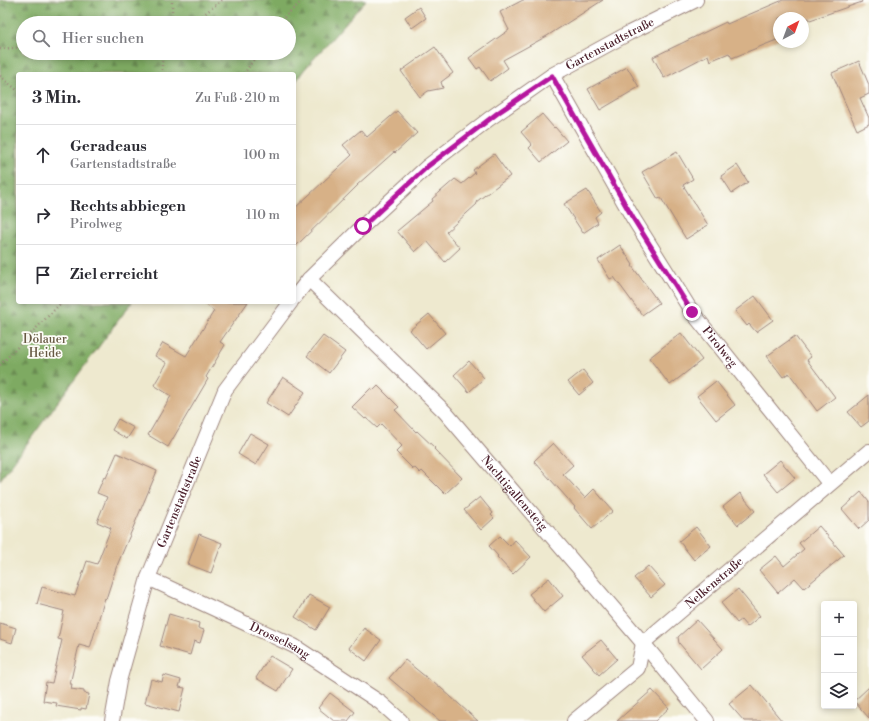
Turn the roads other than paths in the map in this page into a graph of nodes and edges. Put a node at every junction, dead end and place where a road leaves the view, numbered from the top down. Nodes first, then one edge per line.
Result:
1 (696, 0) edge
2 (552, 76) junction
3 (309, 279) junction
4 (296, 295) edge
5 (289, 304) edge
6 (869, 451) edge
7 (829, 483) junction
8 (148, 578) junction
9 (642, 643) junction
10 (112, 721) edge
11 (401, 721) edge
12 (574, 721) edge
13 (707, 721) edge

1 - 2 street, Gartenstadtstraße
2 - 3 street, Gartenstadtstraße
2 - 7 street, Pirolweg
3 - 4 street, Gartenstadtstraße
3 - 9 street, Nachtigallensteig
5 - 8 street, Gartenstadtstraße
6 - 7 street, Nelkenstraße
7 - 9 street, Nelkenstraße
8 - 10 street, Gartenstadtstraße
8 - 11 street, Drosselsang
9 - 12 street
9 - 13 street, Nachtigallensteig

